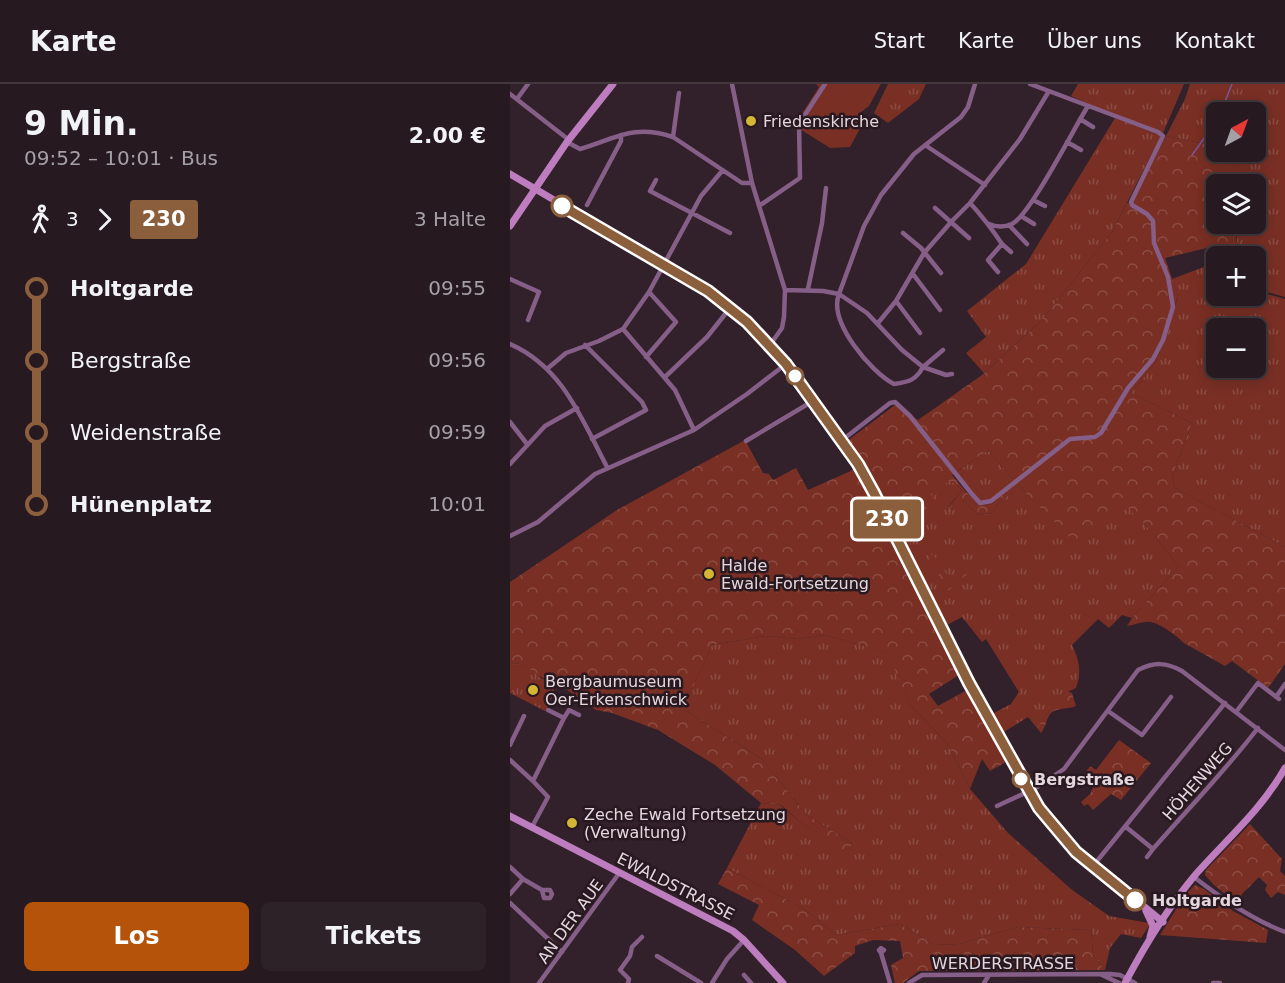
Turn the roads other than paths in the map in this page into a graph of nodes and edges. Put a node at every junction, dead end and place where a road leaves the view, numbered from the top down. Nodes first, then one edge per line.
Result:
1 (528, 84) edge
2 (613, 84) edge
3 (732, 84) edge
4 (825, 84) edge
5 (975, 84) edge
6 (1030, 84) edge
7 (1049, 91) junction
8 (679, 93) dead end
9 (510, 94) edge
10 (517, 99) junction
11 (1088, 106) junction
12 (1080, 119) junction
13 (1094, 127) dead end
14 (621, 135) junction
15 (673, 137) junction
16 (568, 141) junction
17 (1067, 142) junction
18 (925, 145) junction
19 (1081, 150) dead end
20 (722, 171) junction
21 (510, 174) edge
22 (656, 180) dead end
23 (752, 183) junction
24 (985, 185) junction
25 (826, 188) dead end
26 (534, 190) junction
27 (1034, 200) junction
28 (970, 203) junction
29 (587, 205) dead end
30 (759, 206) junction
31 (1044, 207) dead end
32 (935, 208) dead end
33 (691, 214) junction
34 (1021, 216) junction
35 (952, 221) junction
36 (989, 224) junction
37 (1034, 224) dead end
38 (1009, 225) junction
39 (510, 226) edge
40 (730, 233) dead end
41 (903, 233) dead end
42 (969, 238) dead end
43 (1002, 244) junction
44 (1027, 244) dead end
45 (1011, 252) dead end
46 (924, 254) junction
47 (664, 264) junction
48 (998, 272) dead end
49 (941, 273) dead end
50 (913, 274) junction
51 (510, 279) edge
52 (808, 289) junction
53 (785, 290) junction
54 (649, 292) junction
55 (839, 294) junction
56 (896, 301) junction
57 (730, 308) junction
58 (940, 310) dead end
59 (528, 320) dead end
60 (878, 322) junction
61 (621, 330) junction
62 (920, 333) dead end
63 (510, 344) edge
64 (585, 345) junction
65 (770, 345) junction
66 (943, 351) dead end
67 (646, 357) junction
68 (786, 364) junction
69 (923, 367) junction
70 (547, 369) junction
71 (952, 374) dead end
72 (665, 378) junction
73 (813, 401) junction
74 (577, 408) junction
75 (510, 422) edge
76 (694, 430) junction
77 (592, 439) junction
78 (746, 441) dead end
79 (841, 441) junction
80 (527, 444) junction
81 (510, 464) edge
82 (607, 467) junction
83 (510, 536) edge
84 (1285, 684) edge
85 (1171, 697) dead end
86 (1225, 703) junction
87 (548, 710) dead end
88 (1108, 711) junction
89 (1236, 712) junction
90 (579, 715) dead end
91 (524, 716) dead end
92 (564, 718) junction
93 (514, 721) dead end
94 (520, 724) junction
95 (1258, 728) junction
96 (510, 745) edge
97 (1285, 750) edge
98 (510, 760) edge
99 (1285, 768) edge
100 (533, 781) junction
101 (1028, 792) junction
102 (997, 806) dead end
103 (510, 817) edge
104 (1126, 826) junction
105 (532, 827) junction
106 (1153, 849) junction
107 (1147, 857) dead end
108 (1092, 866) junction
109 (510, 867) edge
110 (620, 872) junction
111 (1194, 877) junction
112 (523, 879) junction
113 (542, 890) dead end
114 (510, 894) edge
115 (510, 903) edge
116 (1142, 906) junction
117 (1149, 915) junction
118 (1161, 924) junction
119 (1285, 932) edge
120 (642, 937) dead end
121 (744, 940) junction
122 (1147, 945) junction
123 (562, 952) junction
124 (881, 953) dead end
125 (657, 956) dead end
126 (1100, 974) junction
127 (744, 975) dead end
128 (989, 975) junction
129 (1126, 981) edge
130 (539, 983) edge
131 (628, 983) edge
132 (701, 983) edge
133 (712, 983) edge
134 (751, 983) edge
135 (783, 983) edge
136 (890, 983) edge
137 (909, 983) edge
138 (984, 983) edge
139 (1119, 983) edge
140 (1135, 983) edge
141 (1213, 983) edge
142 (1220, 983) edge

1 - 10 street
2 - 16 street
3 - 23 street
4 - 30 street
5 - 18 street
6 - 7 street
7 - 11 street
7 - 24 street
8 - 15 street
9 - 10 street
10 - 16 street
11 - 12 street
11 - 79 street
12 - 13 street
12 - 17 street
14 - 15 street
14 - 16 street
14 - 29 street
15 - 20 street
16 - 26 street
17 - 19 street
17 - 27 street
18 - 24 street
18 - 55 street
20 - 23 street
20 - 33 street
21 - 26 street
22 - 33 street
23 - 30 street
24 - 28 street
25 - 52 street
26 - 39 street
26 - 47 street
27 - 31 street
27 - 34 street
28 - 35 street
28 - 36 street
30 - 53 street
32 - 35 street
33 - 40 street
33 - 47 street
34 - 37 street
34 - 38 street
35 - 42 street
35 - 46 street
36 - 38 street
36 - 43 street
38 - 44 street
41 - 46 street
43 - 45 street
43 - 48 street
46 - 49 street
46 - 50 street
47 - 54 street
47 - 57 street
50 - 56 street
50 - 58 street
51 - 59 street
52 - 53 street
52 - 55 street
53 - 65 street
54 - 61 street
54 - 67 street
55 - 60 street
55 - 69 street
56 - 60 street
56 - 62 street
57 - 65 street
57 - 72 street
60 - 69 street
61 - 64 street
61 - 67 street
63 - 70 street
64 - 70 street
64 - 77 street
65 - 68 street
66 - 69 street
67 - 72 street
68 - 73 street
68 - 76 street
69 - 71 street
70 - 74 street
72 - 76 street
73 - 78 street
73 - 79 street
74 - 77 street
74 - 80 street
75 - 80 street
76 - 82 street
77 - 82 street
79 - 101 street
80 - 81 street
82 - 83 street
84 - 89 street
85 - 88 street
86 - 88 street
86 - 89 street
86 - 104 street
87 - 92 street
88 - 101 street
89 - 95 street
90 - 92 street
91 - 94 street
92 - 100 street
93 - 94 street
94 - 96 street
95 - 97 street
95 - 106 street, HÖHENWEG
98 - 100 street
99 - 111 street
100 - 105 street
101 - 102 street
101 - 108 street
103 - 105 street, EWALDSTRASSE
104 - 106 street
104 - 108 street
105 - 110 street, EWALDSTRASSE
106 - 107 street, HÖHENWEG
108 - 116 street
109 - 112 street
110 - 121 street, EWALDSTRASSE
110 - 123 street, AN DER AUE
111 - 118 street
111 - 119 street
112 - 113 street
112 - 114 street
115 - 123 street
116 - 117 street
116 - 118 street
117 - 118 street
117 - 122 street
118 - 122 street
120 - 131 street
121 - 133 street
121 - 135 street, EWALDSTRASSE
122 - 129 street
123 - 130 street, AN DER AUE
124 - 136 street
125 - 132 street
126 - 128 street, WERDERSTRASSE
126 - 129 street, WERDERSTRASSE
126 - 139 street, WERDERSTRASSE
127 - 134 street
128 - 137 street, WERDERSTRASSE
128 - 138 street
129 - 140 street, WERDERSTRASSE
141 - 142 street

